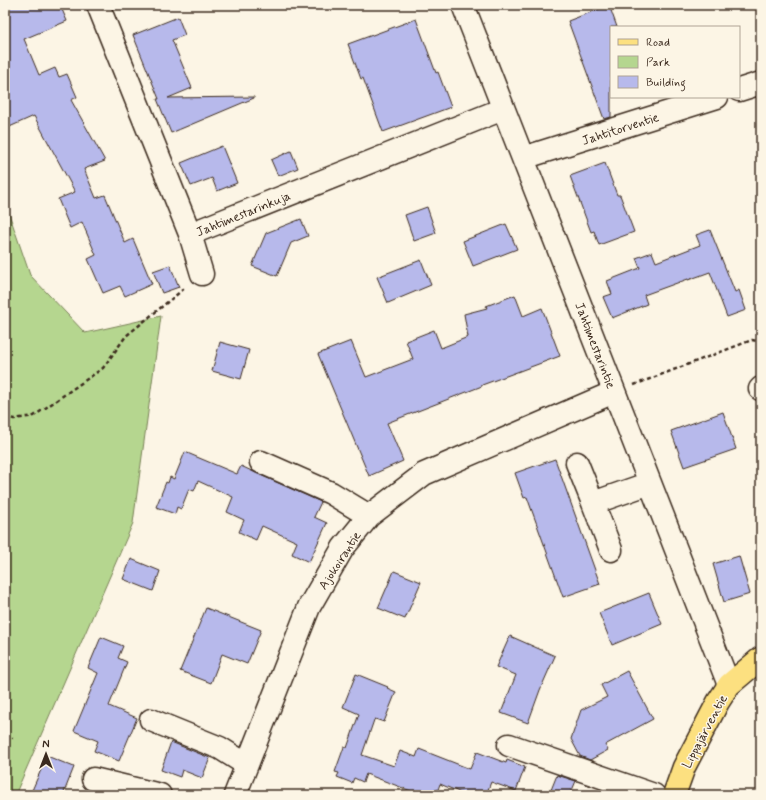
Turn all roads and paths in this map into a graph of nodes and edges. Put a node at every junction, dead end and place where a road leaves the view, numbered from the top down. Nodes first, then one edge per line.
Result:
1 (98, 5) edge
2 (463, 5) edge
3 (761, 83) edge
4 (740, 90) edge
5 (714, 98) edge
6 (503, 109) junction
7 (523, 158) junction
8 (190, 234) junction
9 (202, 274) joint
10 (761, 342) edge
11 (614, 392) junction
12 (5, 417) edge
13 (261, 462) dead end
14 (577, 463) dead end
15 (650, 484) junction
16 (593, 503) junction
17 (369, 516) junction
18 (611, 550) dead end
19 (761, 658) edge
20 (729, 685) junction
21 (151, 720) dead end
22 (5, 737) edge
23 (13, 738) dead end
24 (509, 745) dead end
25 (247, 765) junction
26 (93, 779) dead end
27 (160, 795) edge
28 (235, 795) edge
29 (654, 795) edge
30 (674, 795) edge

1 - 8 street, Jahtimestarinkuja
2 - 6 street, Jahtimestarintie
3 - 4 street
5 - 7 street, Jahtitorventie
6 - 7 street, Jahtimestarintie
6 - 8 street, Jahtimestarinkuja
7 - 11 street, Jahtimestarintie
8 - 9 street
9 - 12 path
10 - 11 path
11 - 15 street, Jahtimestarintie
11 - 17 street, Ajokoirantie
13 - 17 street
14 - 16 street
15 - 16 street
15 - 20 street, Jahtimestarintie
16 - 18 street
17 - 25 street, Ajokoirantie
19 - 20 main road, Lippajärventie
20 - 30 main road, Lippajärventie
21 - 25 street
22 - 23 path
24 - 29 street
25 - 28 street, Ajokoirantie
26 - 27 street

